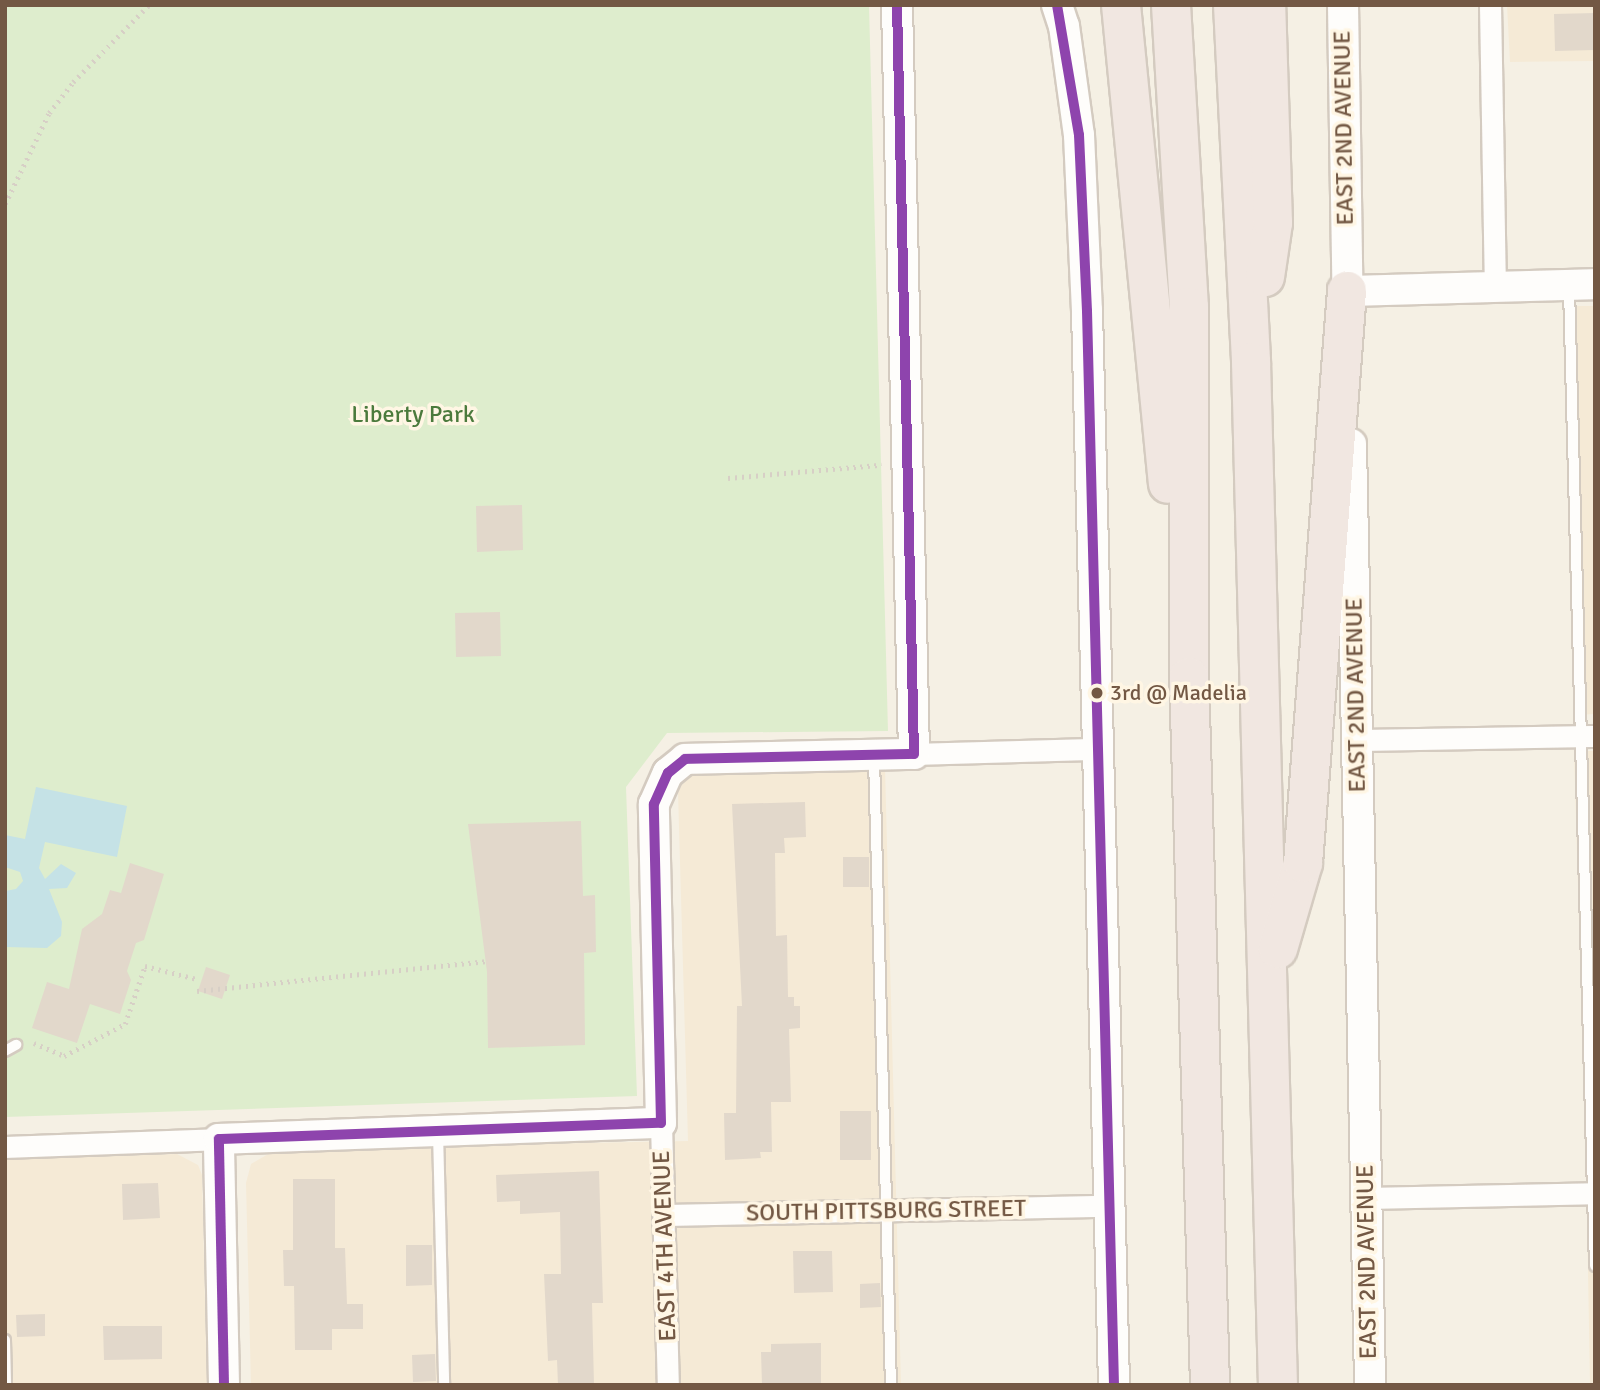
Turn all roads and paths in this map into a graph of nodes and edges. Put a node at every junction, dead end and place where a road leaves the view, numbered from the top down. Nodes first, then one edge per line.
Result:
1 (149, 5) edge
2 (897, 5) edge
3 (1057, 5) edge
4 (1121, 5) edge
5 (1171, 5) edge
6 (1233, 5) edge
7 (1266, 5) edge
8 (1343, 5) edge
9 (1490, 5) edge
10 (5, 204) edge
11 (1582, 285) edge
12 (1495, 286) junction
13 (1347, 291) junction
14 (1251, 362) junction
15 (889, 464) dead end
16 (728, 478) dead end
17 (1189, 677) junction
18 (1588, 736) edge
19 (1357, 740) junction
20 (1098, 749) junction
21 (914, 754) junction
22 (874, 755) junction
23 (485, 961) dead end
24 (197, 979) dead end
25 (1268, 985) junction
26 (197, 991) dead end
27 (16, 1045) joint
28 (5, 1051) edge
29 (661, 1122) junction
30 (438, 1132) junction
31 (219, 1139) junction
32 (5, 1147) edge
33 (1594, 1193) edge
34 (1365, 1198) junction
35 (1108, 1206) junction
36 (886, 1211) junction
37 (665, 1215) junction
38 (1595, 1266) edge
39 (5, 1340) edge
40 (6, 1385) edge
41 (224, 1385) edge
42 (444, 1385) edge
43 (668, 1385) edge
44 (891, 1385) edge
45 (1114, 1385) edge
46 (1210, 1385) edge
47 (1278, 1385) edge
48 (1370, 1385) edge

1 - 10 path
2 - 21 street
3 - 20 street
4 - 17 highway
5 - 17 highway
6 - 14 highway
7 - 14 highway
8 - 13 street, EAST 2ND AVENUE
9 - 12 street
11 - 12 street
11 - 18 lane
12 - 13 street
13 - 19 street, EAST 2ND AVENUE
13 - 25 highway
14 - 25 highway
15 - 16 path
17 - 46 highway
18 - 19 street
18 - 33 lane
19 - 34 street, EAST 2ND AVENUE
20 - 21 street
20 - 35 street
21 - 22 street
22 - 29 street, EAST 4TH AVENUE
22 - 36 lane
23 - 26 path
24 - 27 path
25 - 47 highway
27 - 28 lane
29 - 30 street
29 - 37 street, EAST 4TH AVENUE
30 - 31 street
30 - 42 lane
31 - 32 street
31 - 41 street
33 - 34 street
33 - 38 lane
34 - 48 street, EAST 2ND AVENUE
35 - 36 street, SOUTH PITTSBURG STREET
35 - 45 street
36 - 37 street, SOUTH PITTSBURG STREET
36 - 44 lane
37 - 43 street, EAST 4TH AVENUE
39 - 40 lane

